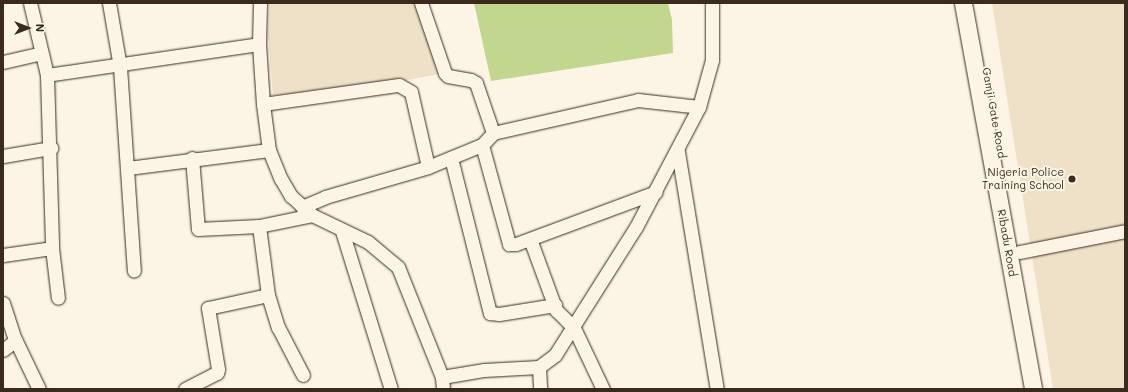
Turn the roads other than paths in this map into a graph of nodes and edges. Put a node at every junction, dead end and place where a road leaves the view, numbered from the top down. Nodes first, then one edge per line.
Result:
1 (30, 3) edge
2 (109, 3) edge
3 (260, 3) edge
4 (421, 3) edge
5 (712, 3) edge
6 (963, 3) edge
7 (974, 3) edge
8 (259, 44) junction
9 (41, 53) junction
10 (3, 62) edge
11 (120, 66) junction
12 (47, 75) junction
13 (263, 104) junction
14 (699, 107) junction
15 (493, 133) junction
16 (482, 145) junction
17 (51, 148) junction
18 (270, 150) junction
19 (678, 152) junction
20 (3, 156) edge
21 (192, 158) junction
22 (451, 158) junction
23 (428, 167) junction
24 (128, 168) junction
25 (656, 192) junction
26 (307, 211) junction
27 (259, 226) junction
28 (342, 231) junction
29 (1125, 231) edge
30 (530, 239) junction
31 (52, 248) junction
32 (1019, 252) junction
33 (3, 255) edge
34 (134, 271) dead end
35 (268, 295) junction
36 (58, 298) dead end
37 (3, 303) edge
38 (555, 305) junction
39 (574, 328) junction
40 (16, 340) junction
41 (1030, 342) junction
42 (3, 350) edge
43 (539, 367) junction
44 (303, 375) dead end
45 (442, 383) edge
46 (39, 389) edge
47 (185, 389) edge
48 (391, 389) edge
49 (540, 389) edge
50 (603, 389) edge
51 (717, 389) edge
52 (1033, 389) edge
53 (1044, 389) edge

1 - 9 street
2 - 11 street
3 - 8 street
4 - 15 street
5 - 14 street
6 - 41 main road, Ribadu Road
7 - 32 main road, Gamji Gate Road
8 - 11 street
8 - 13 street
9 - 10 street
9 - 12 street
11 - 12 street
11 - 24 street
12 - 17 street
13 - 18 street
13 - 23 street
14 - 15 street
14 - 19 street
15 - 16 street
16 - 22 street
16 - 30 street
17 - 20 street
17 - 31 street
18 - 21 street
18 - 26 street
19 - 25 street
19 - 51 street
21 - 24 street
21 - 27 street
22 - 23 street
22 - 38 street
23 - 26 street
24 - 34 street
25 - 30 street
25 - 39 street
26 - 27 street
26 - 28 street
27 - 35 street
28 - 45 street
28 - 48 street
29 - 32 street
30 - 38 street
31 - 33 street
31 - 36 street
32 - 41 main road, Gamji Gate Road
35 - 44 street
35 - 47 street
37 - 40 street
38 - 39 street
39 - 43 street
39 - 50 street
40 - 42 street
40 - 46 street
41 - 52 main road, Ribadu Road
41 - 53 main road, Gamji Gate Road
43 - 45 street
43 - 49 street

